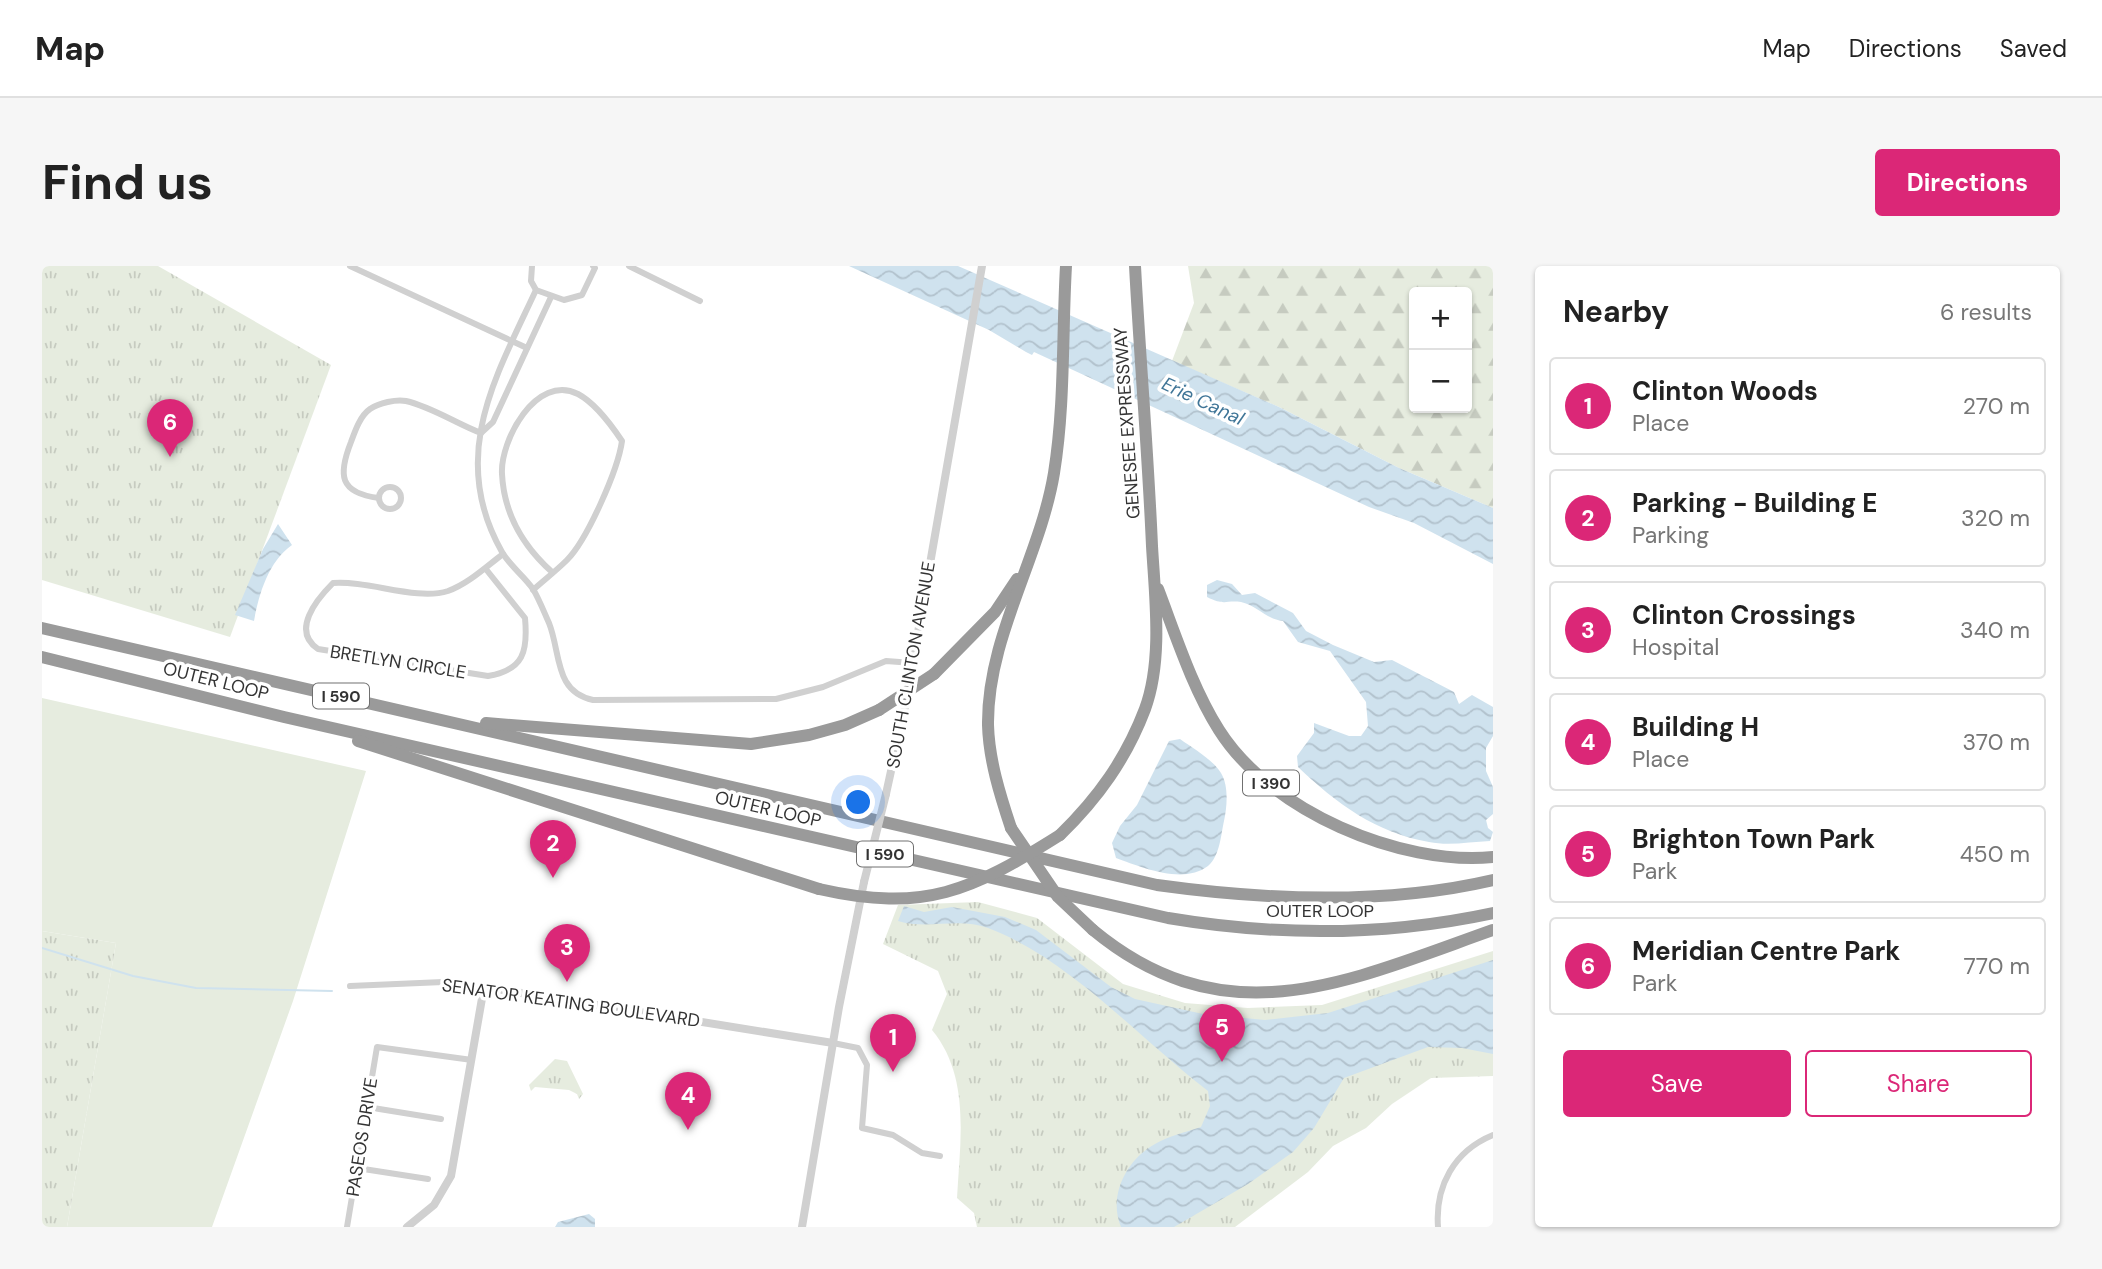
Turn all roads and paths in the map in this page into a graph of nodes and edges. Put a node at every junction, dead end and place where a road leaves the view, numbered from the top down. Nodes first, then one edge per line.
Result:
1 (350, 266) edge
2 (532, 266) edge
3 (629, 266) edge
4 (982, 266) edge
5 (1135, 266) edge
6 (596, 267) edge
7 (1066, 272) edge
8 (536, 290) junction
9 (551, 297) junction
10 (700, 301) dead end
11 (512, 341) junction
12 (527, 348) junction
13 (481, 433) junction
14 (379, 498) dead end
15 (503, 554) junction
16 (1027, 564) junction
17 (485, 568) junction
18 (552, 572) junction
19 (1154, 579) junction
20 (533, 590) junction
21 (42, 628) edge
22 (42, 657) edge
23 (913, 663) junction
24 (284, 717) junction
25 (446, 720) junction
26 (1493, 857) edge
27 (1493, 880) edge
28 (1493, 913) edge
29 (1493, 930) edge
30 (350, 986) dead end
31 (484, 987) junction
32 (833, 1043) junction
33 (472, 1060) junction
34 (368, 1107) junction
35 (441, 1119) dead end
36 (1493, 1135) edge
37 (940, 1156) dead end
38 (357, 1168) junction
39 (428, 1179) dead end
40 (347, 1227) edge
41 (407, 1227) edge
42 (803, 1227) edge
43 (1438, 1227) edge

1 - 11 street
2 - 8 street
3 - 10 street
4 - 23 street, SOUTH CLINTON AVENUE
5 - 19 highway, GENESEE EXPRESSWAY / I 390
6 - 9 street
7 - 16 highway
8 - 9 street
8 - 11 street
9 - 12 street
11 - 12 street
11 - 13 street
12 - 13 street
13 - 14 street
13 - 15 street
15 - 17 street, BRETLYN CIRCLE
15 - 20 street
16 - 25 highway, bridge
16 - 29 highway, bridge
17 - 17 street, BRETLYN CIRCLE
18 - 18 street
18 - 20 street
19 - 24 highway, GENESEE EXPRESSWAY, bridge
19 - 26 highway, I 390
20 - 23 street
21 - 25 highway, OUTER LOOP / I 590
22 - 24 highway, OUTER LOOP / I 590
23 - 32 street, SOUTH CLINTON AVENUE, bridge
24 - 28 highway, OUTER LOOP / I 590
25 - 27 highway, OUTER LOOP / I 590
30 - 31 street, SENATOR KEATING BOULEVARD
31 - 32 street, SENATOR KEATING BOULEVARD
31 - 33 street
32 - 37 street
32 - 42 street, SOUTH CLINTON AVENUE
33 - 34 street, PASEOS DRIVE
33 - 41 street
34 - 35 street
34 - 38 street, PASEOS DRIVE
36 - 43 street
38 - 39 street
38 - 40 street, PASEOS DRIVE

